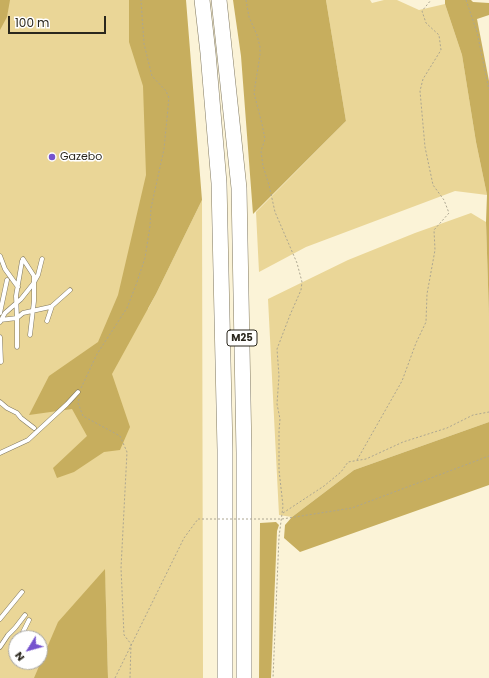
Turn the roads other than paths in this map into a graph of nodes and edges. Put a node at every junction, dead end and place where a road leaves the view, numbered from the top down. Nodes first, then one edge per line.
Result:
1 (202, 0) edge
2 (219, 0) edge
3 (0, 256) edge
4 (42, 259) dead end
5 (7, 280) dead end
6 (33, 284) junction
7 (18, 287) junction
8 (70, 290) dead end
9 (16, 303) junction
10 (50, 308) dead end
11 (33, 310) junction
12 (0, 313) edge
13 (17, 318) junction
14 (0, 321) edge
15 (47, 321) dead end
16 (30, 335) dead end
17 (0, 337) edge
18 (18, 347) dead end
19 (1, 362) edge
20 (79, 391) road end
21 (0, 402) edge
22 (34, 428) dead end
23 (0, 453) edge
24 (22, 592) dead end
25 (25, 615) dead end
26 (0, 619) edge
27 (29, 620) dead end
28 (24, 630) edge
29 (0, 647) edge
30 (225, 678) edge
31 (244, 678) edge

1 - 30 highway, M25
2 - 31 highway, M25
3 - 7 lane
4 - 6 lane
5 - 12 lane
6 - 7 lane
6 - 9 lane
6 - 11 lane
7 - 9 lane
8 - 15 lane
9 - 13 lane
9 - 14 lane
10 - 11 lane
11 - 13 lane
11 - 16 lane
13 - 14 lane
13 - 18 lane
17 - 19 lane
20 - 23 lane
21 - 22 lane
24 - 26 lane
25 - 29 lane
27 - 28 lane

